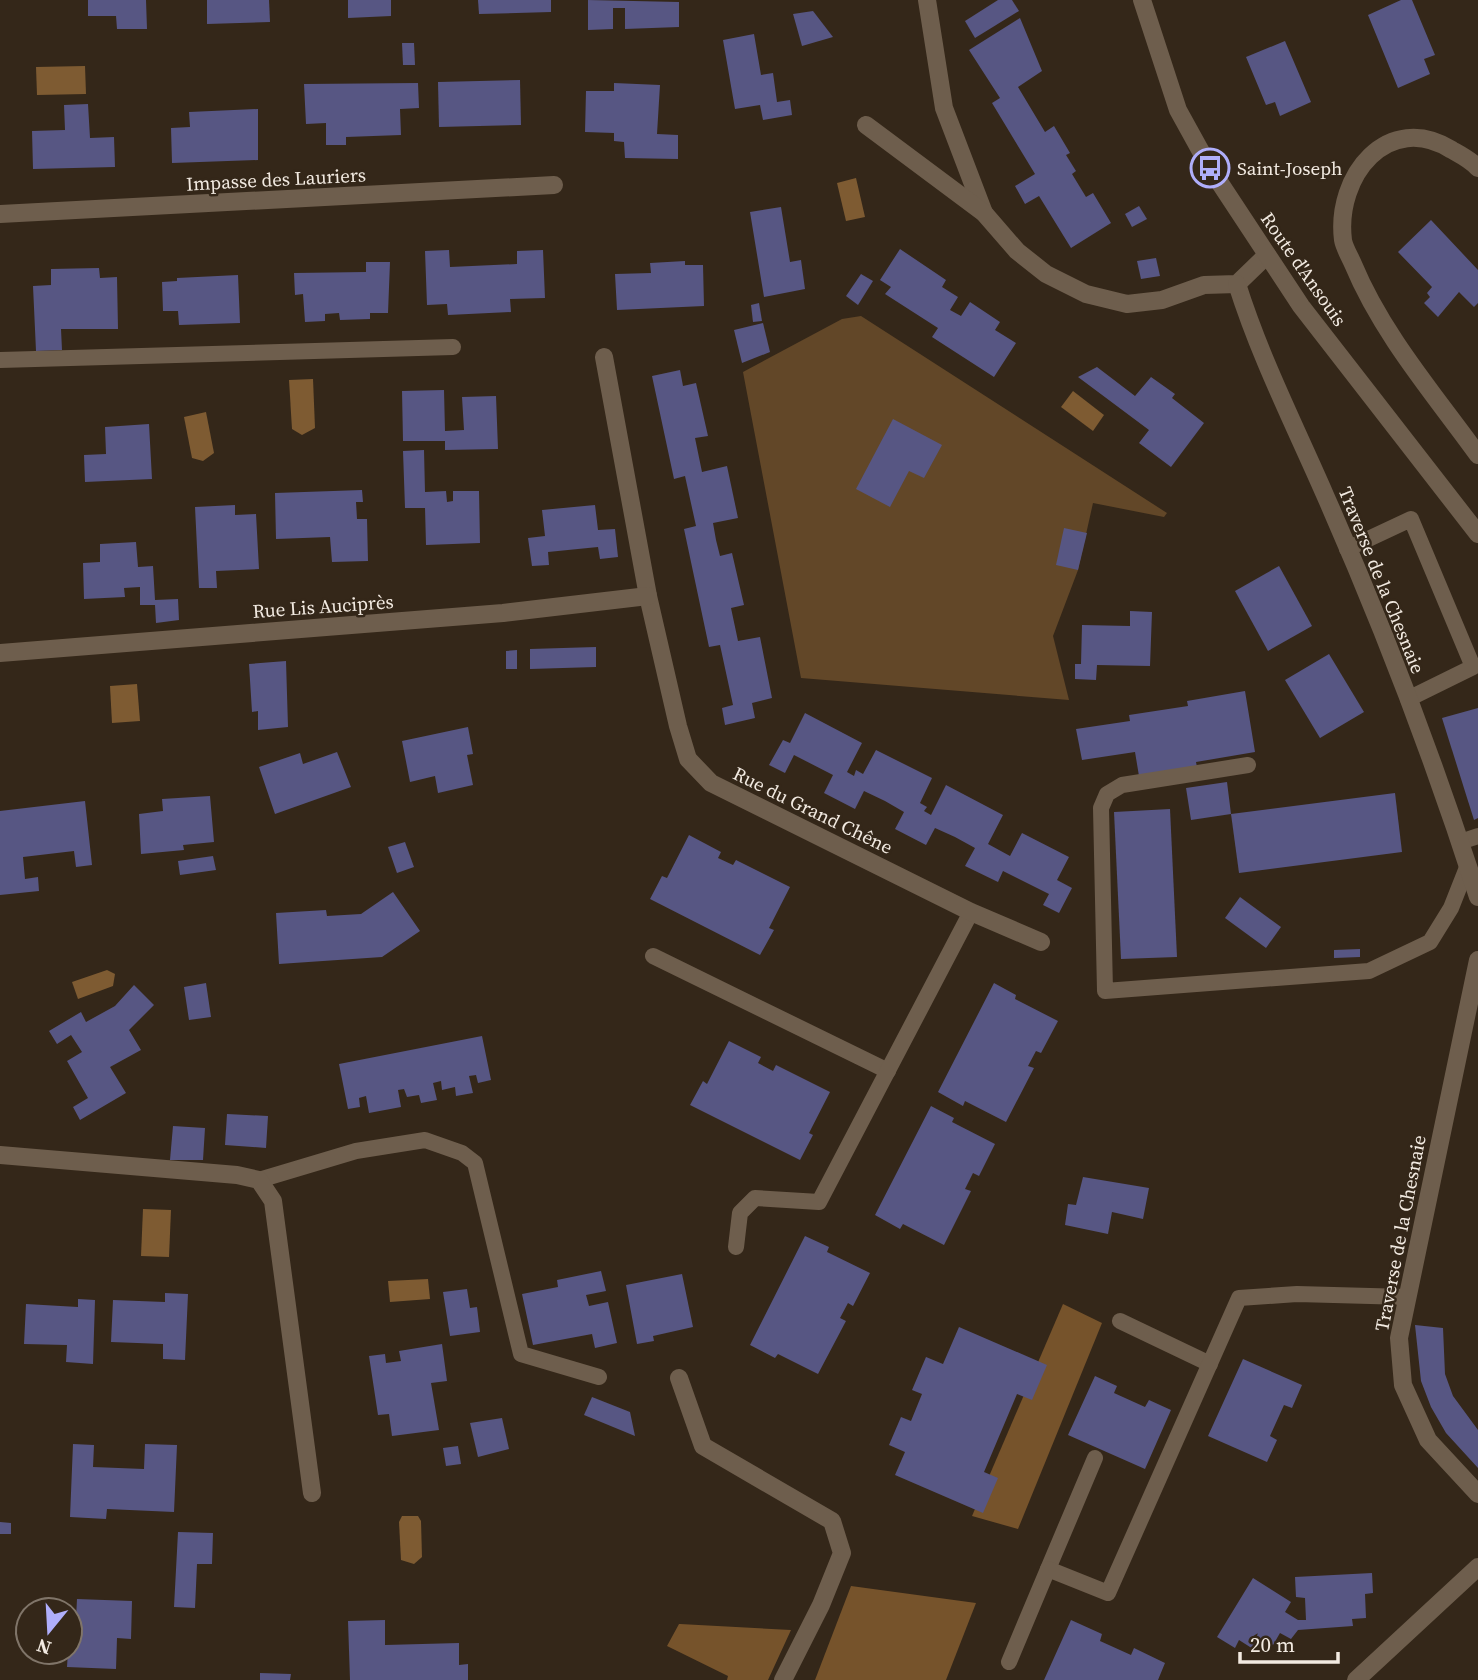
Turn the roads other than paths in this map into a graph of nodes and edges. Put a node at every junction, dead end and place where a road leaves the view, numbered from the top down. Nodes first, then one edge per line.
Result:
1 (927, 0) edge
2 (1142, 0) edge
3 (866, 125) dead end
4 (1478, 168) edge
5 (554, 186) dead end
6 (984, 213) junction
7 (0, 214) edge
8 (1267, 255) junction
9 (1237, 284) junction
10 (453, 347) dead end
11 (604, 357) dead end
12 (0, 360) edge
13 (1478, 455) edge
14 (1478, 534) edge
15 (1347, 549) junction
16 (648, 596) junction
17 (0, 653) edge
18 (1475, 669) edge
19 (1408, 699) junction
20 (1248, 765) dead end
21 (1478, 836) edge
22 (1460, 842) junction
23 (1468, 866) junction
24 (1478, 897) edge
25 (971, 912) junction
26 (1041, 942) dead end
27 (653, 956) dead end
28 (1478, 960) edge
29 (888, 1071) junction
30 (0, 1155) edge
31 (259, 1180) junction
32 (736, 1247) dead end
33 (1407, 1297) junction
34 (1119, 1321) dead end
35 (1210, 1364) junction
36 (599, 1377) dead end
37 (679, 1378) dead end
38 (1095, 1458) dead end
39 (312, 1493) dead end
40 (1478, 1494) edge
41 (1478, 1567) edge
42 (1048, 1569) junction
43 (1009, 1662) dead end
44 (783, 1680) edge
45 (1356, 1680) edge

1 - 6 street
2 - 8 street, Route d'Ansouis
3 - 6 street
4 - 13 street
5 - 7 street, Impasse des Lauriers
6 - 9 street
8 - 9 street
8 - 14 street, Route d'Ansouis
9 - 15 street, Traverse de la Chesnaie
10 - 12 lane
11 - 16 street, Rue du Grand Chêne
15 - 18 lane
15 - 19 street, Traverse de la Chesnaie
16 - 17 street, Rue Lis Auciprès
16 - 25 street, Rue du Grand Chêne
18 - 19 lane
19 - 22 street, Traverse de la Chesnaie
20 - 23 lane
21 - 22 lane
22 - 23 street, Traverse de la Chesnaie
23 - 24 street, Traverse de la Chesnaie
25 - 26 street, Rue du Grand Chêne
25 - 29 lane
27 - 29 lane
28 - 33 street, Traverse de la Chesnaie
29 - 32 lane
30 - 31 street
31 - 36 lane
31 - 39 street
33 - 35 lane
33 - 40 street, Traverse de la Chesnaie
34 - 35 lane
35 - 42 lane
37 - 44 street
38 - 42 lane
41 - 45 street
42 - 43 lane

